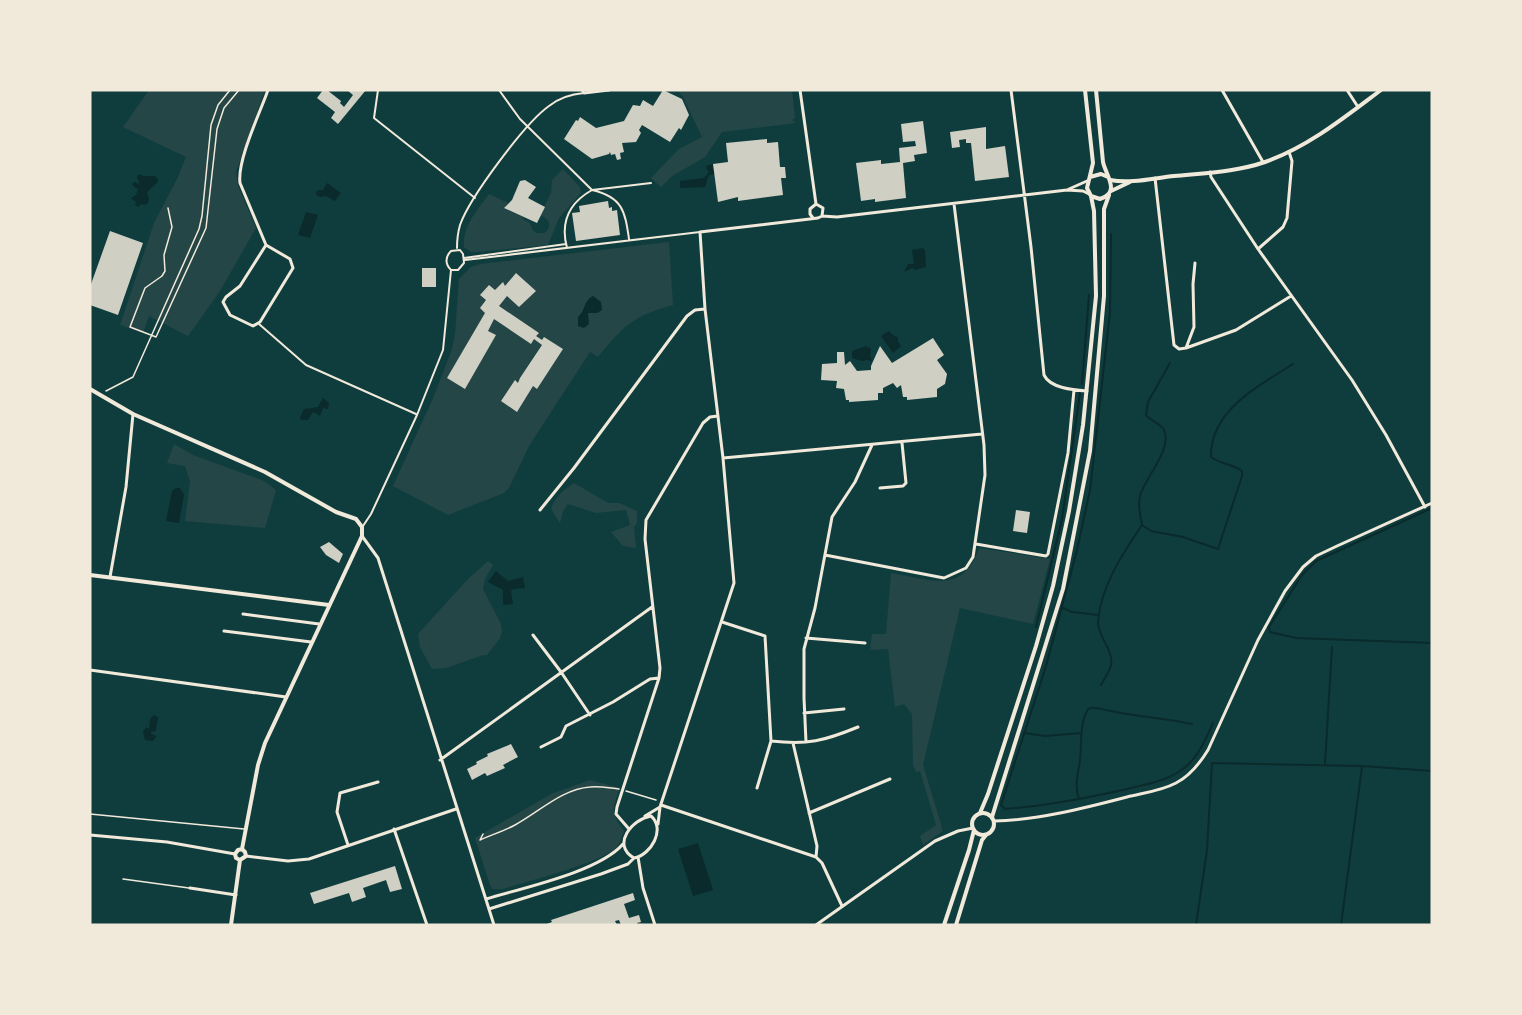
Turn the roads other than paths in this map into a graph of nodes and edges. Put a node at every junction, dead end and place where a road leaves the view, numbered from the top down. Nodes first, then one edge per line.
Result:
1 (268, 90) edge
2 (378, 90) edge
3 (499, 90) edge
4 (609, 90) edge
5 (800, 90) edge
6 (1011, 90) edge
7 (1085, 90) edge
8 (1096, 90) edge
9 (1222, 90) edge
10 (1347, 90) edge
11 (1381, 90) edge
12 (583, 91) edge
13 (1358, 107) junction
14 (528, 127) junction
15 (1289, 152) junction
16 (1263, 162) junction
17 (1210, 172) junction
18 (1155, 178) junction
19 (1089, 179) junction
20 (1109, 179) junction
21 (1134, 181) junction
22 (651, 183) dead end
23 (592, 190) junction
24 (1067, 190) junction
25 (1110, 193) junction
26 (1024, 194) junction
27 (1090, 195) junction
28 (475, 198) junction
29 (816, 204) junction
30 (954, 204) junction
31 (822, 216) junction
32 (813, 218) junction
33 (700, 232) junction
34 (629, 240) junction
35 (266, 245) junction
36 (566, 246) junction
37 (457, 249) junction
38 (1258, 249) junction
39 (464, 259) junction
40 (1195, 263) dead end
41 (451, 270) junction
42 (1292, 296) junction
43 (705, 309) junction
44 (259, 324) junction
45 (1186, 348) junction
46 (90, 389) edge
47 (1074, 390) junction
48 (1087, 391) junction
49 (133, 414) junction
50 (417, 415) junction
51 (718, 416) junction
52 (982, 434) junction
53 (902, 442) junction
54 (872, 445) junction
55 (723, 458) junction
56 (880, 488) dead end
57 (1432, 504) edge
58 (1425, 507) junction
59 (540, 510) dead end
60 (362, 527) junction
61 (362, 536) junction
62 (976, 544) junction
63 (825, 555) junction
64 (90, 575) edge
65 (110, 577) junction
66 (329, 605) junction
67 (652, 607) junction
68 (243, 614) dead end
69 (722, 622) junction
70 (319, 624) junction
71 (224, 631) dead end
72 (533, 635) dead end
73 (806, 638) junction
74 (310, 642) junction
75 (865, 643) dead end
76 (90, 670) edge
77 (561, 672) junction
78 (658, 678) junction
79 (286, 697) junction
80 (843, 709) dead end
81 (804, 713) junction
82 (590, 715) junction
83 (858, 727) dead end
84 (771, 741) junction
85 (806, 742) junction
86 (793, 743) junction
87 (541, 747) dead end
88 (441, 760) junction
89 (890, 779) dead end
90 (378, 782) dead end
91 (757, 788) dead end
92 (661, 805) junction
93 (456, 809) junction
94 (809, 813) junction
95 (980, 813) junction
96 (90, 814) edge
97 (643, 817) junction
98 (993, 819) junction
99 (657, 826) junction
100 (394, 829) junction
101 (629, 829) junction
102 (973, 829) junction
103 (245, 830) junction
104 (986, 835) junction
105 (90, 836) edge
106 (623, 844) junction
107 (348, 845) junction
108 (242, 849) junction
109 (235, 854) junction
110 (246, 856) junction
111 (636, 857) junction
112 (816, 857) junction
113 (240, 861) junction
114 (123, 879) dead end
115 (190, 888) joint
116 (236, 895) junction
117 (486, 898) junction
118 (842, 906) junction
119 (489, 909) junction
120 (231, 925) edge
121 (427, 925) edge
122 (494, 925) edge
123 (655, 925) edge
124 (816, 925) edge
125 (944, 925) edge
126 (956, 925) edge

1 - 35 street
2 - 28 street
3 - 14 street
4 - 12 street
5 - 29 street
6 - 26 street
7 - 19 main road
8 - 20 main road
9 - 16 street
10 - 13 street
11 - 13 main road
12 - 14 street
13 - 15 main road
14 - 23 street
14 - 28 street
15 - 16 main road
15 - 38 street
16 - 17 main road
17 - 18 main road
17 - 38 street
18 - 21 main road
18 - 45 street
19 - 20 main road
19 - 24 street
19 - 27 main road
20 - 21 main road
20 - 25 main road
21 - 25 main road
22 - 23 street
23 - 34 street
23 - 36 street
24 - 26 street
24 - 27 street
25 - 27 main road
25 - 98 main road
26 - 30 street
26 - 47 street
27 - 48 main road
28 - 37 street
29 - 31 street
29 - 32 street
30 - 31 street
30 - 52 street
31 - 32 street
32 - 33 street
33 - 34 street
33 - 43 street
34 - 36 street
35 - 44 street
35 - 44 street
36 - 39 street
37 - 39 street
37 - 41 street
38 - 42 street
39 - 41 street
40 - 45 street
41 - 50 street
42 - 45 street
42 - 58 street
43 - 51 street
43 - 59 street
44 - 50 street
46 - 49 main road
47 - 48 street
47 - 62 street
48 - 95 main road
49 - 60 main road
49 - 65 street
50 - 60 street
51 - 55 street
51 - 67 street
52 - 53 street
52 - 62 street
53 - 54 street
53 - 56 street
54 - 55 street
54 - 63 street
55 - 69 street
57 - 58 street
58 - 98 street
60 - 61 main road
61 - 66 main road
61 - 88 street
62 - 63 street
63 - 73 street
64 - 65 main road
65 - 66 main road
66 - 70 main road
67 - 77 street
67 - 78 street
68 - 70 street
69 - 84 street
69 - 92 street
70 - 74 main road
71 - 74 street
72 - 77 street
73 - 75 street
73 - 81 street
74 - 79 main road
76 - 79 street
77 - 82 street
77 - 88 street
78 - 82 street
78 - 101 street
79 - 103 main road
80 - 81 street
81 - 85 street
82 - 87 street
83 - 85 street
84 - 86 street
84 - 91 street
85 - 86 street
86 - 94 street
88 - 93 street
89 - 94 street
90 - 107 street
92 - 97 street
92 - 99 street
92 - 112 street
93 - 100 street
93 - 117 street
94 - 112 street
95 - 98 main road
95 - 102 main road
96 - 103 lane
97 - 99 street
97 - 101 street
98 - 104 main road
99 - 111 street
100 - 107 street
100 - 121 street
101 - 106 street
102 - 104 main road
102 - 118 street
102 - 125 main road
103 - 108 main road
104 - 126 main road
105 - 109 street
106 - 111 street
106 - 117 street
107 - 110 street
108 - 109 main road
108 - 110 main road
109 - 113 main road
110 - 113 main road
111 - 119 street
111 - 123 street
112 - 118 street
113 - 116 main road
114 - 115 lane
115 - 116 street
116 - 120 main road
117 - 119 street
118 - 124 street
119 - 122 street

